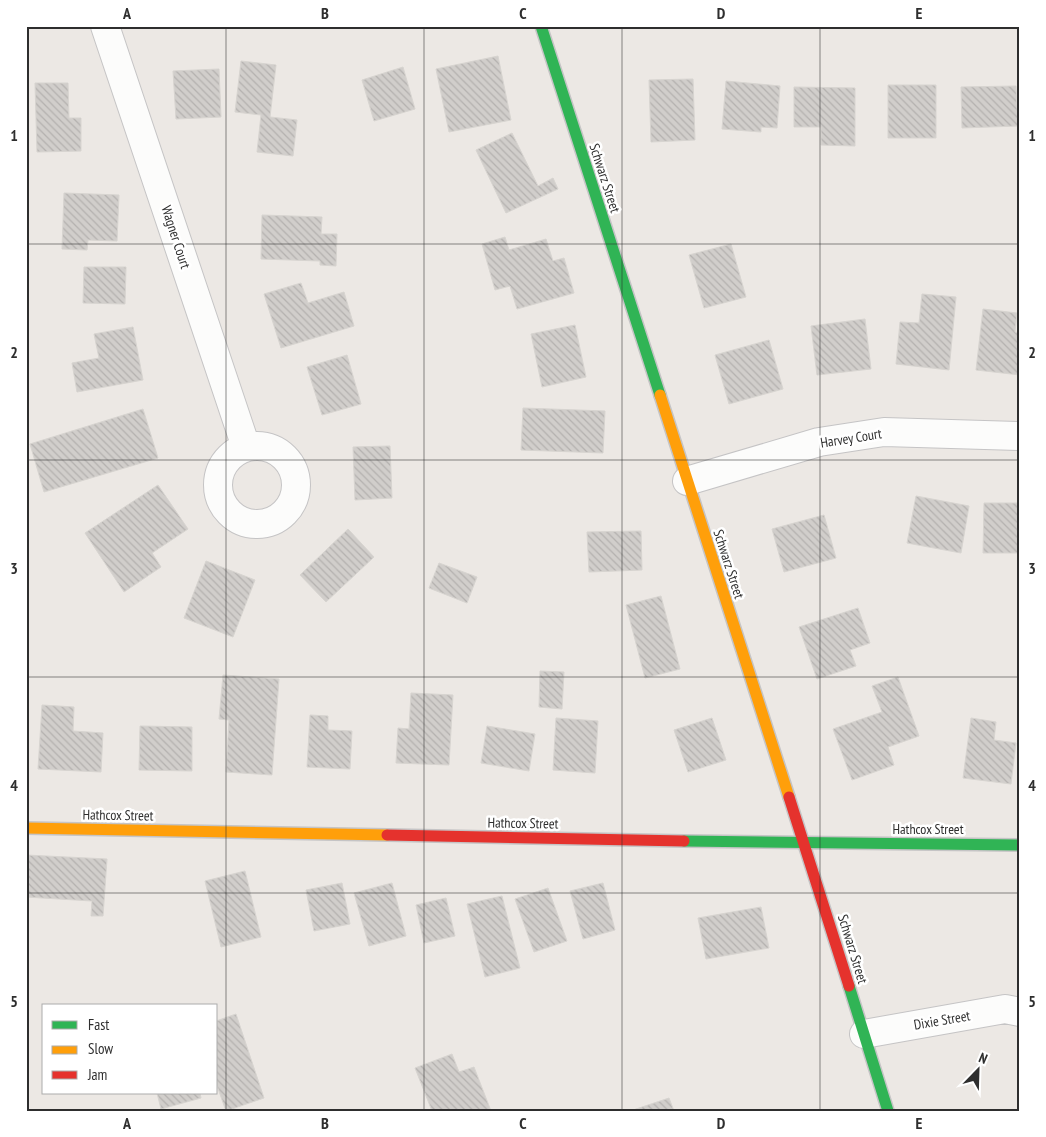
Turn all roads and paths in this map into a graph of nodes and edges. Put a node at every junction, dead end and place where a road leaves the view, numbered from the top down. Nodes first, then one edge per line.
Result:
1 (106, 26) edge
2 (541, 26) edge
3 (1020, 436) edge
4 (246, 447) dead end
5 (687, 481) junction
6 (26, 828) edge
7 (804, 843) junction
8 (1020, 844) edge
9 (1020, 1012) edge
10 (864, 1034) junction
11 (888, 1111) edge

1 - 4 street, Wagner Court
2 - 5 street, Schwarz Street
3 - 5 street, Harvey Court
5 - 7 street, Schwarz Street
6 - 7 street, Hathcox Street
7 - 8 street, Hathcox Street
7 - 10 street, Schwarz Street
9 - 10 street, Dixie Street
10 - 11 street, Schwarz Street

